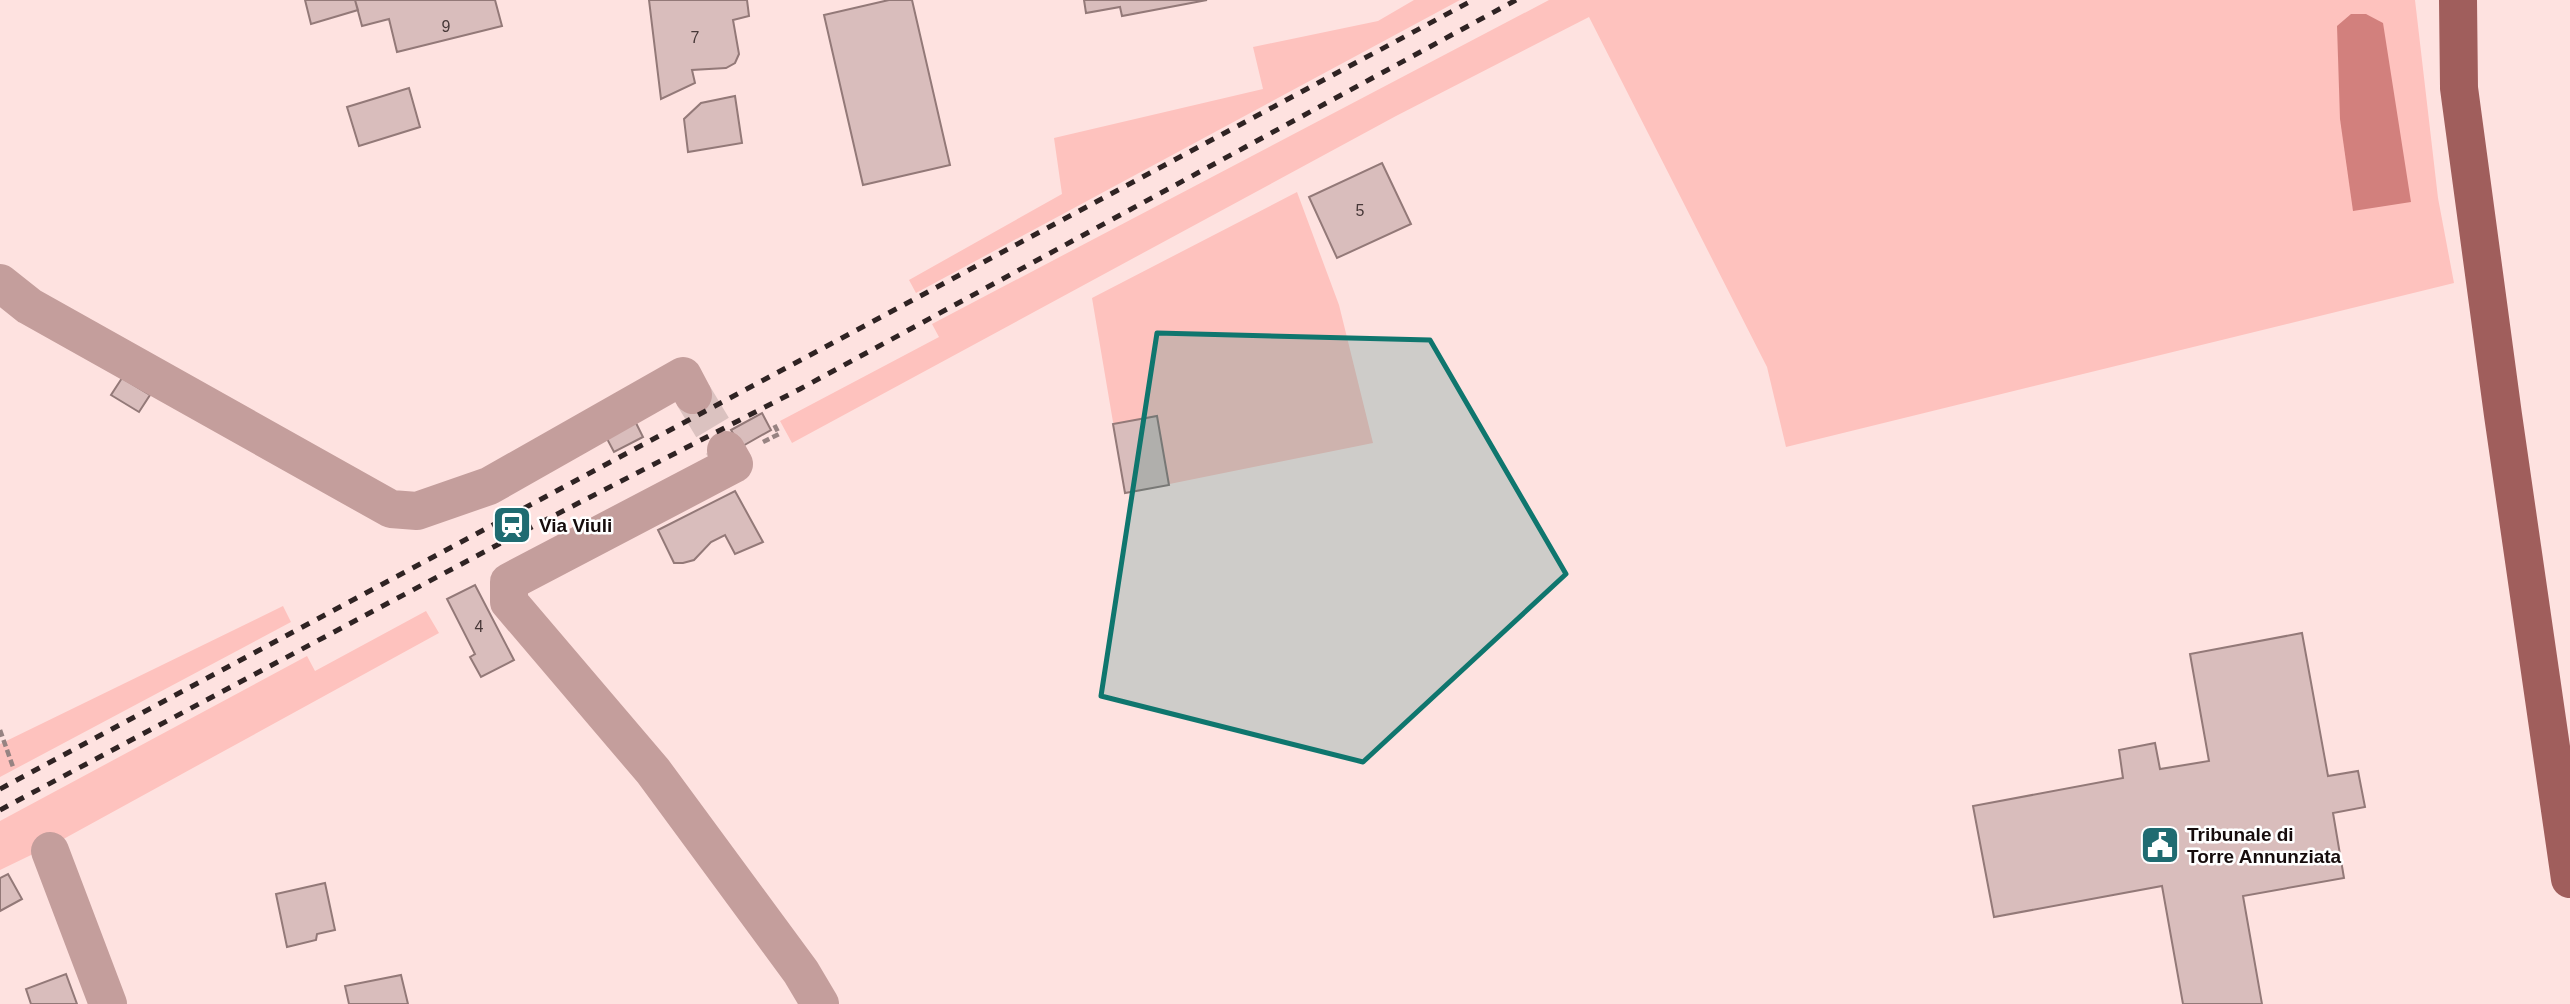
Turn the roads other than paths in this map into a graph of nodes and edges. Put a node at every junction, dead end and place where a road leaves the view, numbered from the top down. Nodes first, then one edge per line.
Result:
1 (2458, 0) edge
2 (0, 283) edge
3 (693, 394) tunnel mouth
4 (726, 450) dead end
5 (50, 851) dead end
6 (2570, 879) edge
7 (108, 1004) edge
8 (820, 1004) edge

1 - 6 main road
2 - 3 street
4 - 8 street
5 - 7 street

